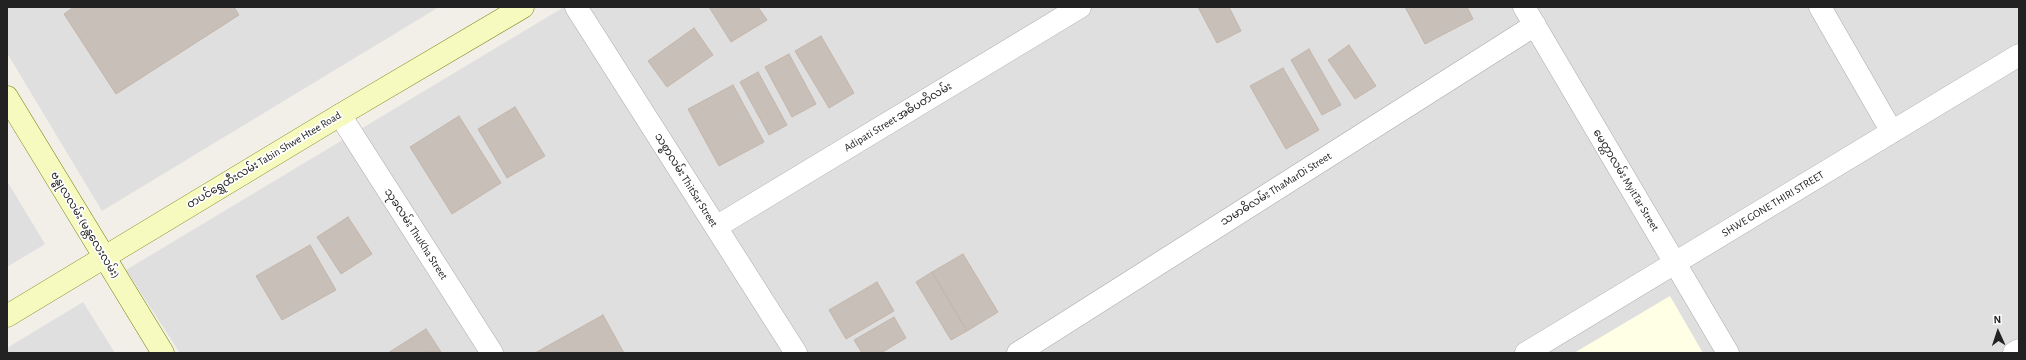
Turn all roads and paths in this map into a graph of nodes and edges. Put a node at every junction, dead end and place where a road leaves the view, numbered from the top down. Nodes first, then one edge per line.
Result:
1 (576, 7) edge
2 (1080, 7) edge
3 (1820, 7) edge
4 (515, 9) edge
5 (1529, 16) edge
6 (2019, 55) edge
7 (7, 97) edge
8 (340, 115) junction
9 (1892, 132) junction
10 (716, 227) junction
11 (104, 257) junction
12 (1675, 263) junction
13 (7, 316) edge
14 (2019, 350) edge
15 (163, 353) edge
16 (492, 353) edge
17 (796, 353) edge
18 (1018, 353) edge
19 (1526, 353) edge
20 (1728, 353) edge
21 (2014, 353) edge

1 - 10 street, သစ္စာလမ်း ThitSar Street
2 - 10 street, Adipati Street အဓိပတိလမ်း
3 - 9 street
4 - 8 street, တပင်ရွှေထီးလမ်း Tabin Shwe Htee Road
5 - 12 street, မေတ္တာလမ်း MyitTar Street
5 - 18 street, သမာဓိလမ်း ThaMarDi Street
6 - 9 street, SHWE GONE THIRI STREET
7 - 11 street, ဗန္ဓုလလမ်း (မန္တလေးလမ်း)
8 - 11 street, တပင်ရွှေထီးလမ်း Tabin Shwe Htee Road
8 - 16 street, သုခလမ်း ThuKha Street
9 - 12 street, SHWE GONE THIRI STREET
10 - 17 street, သစ္စာလမ်း ThitSar Street
11 - 13 street, တပင်ရွှေထီးလမ်း Tabin Shwe Htee Road
11 - 15 street, ဗန္ဓုလလမ်း (မန္တလေးလမ်း)
12 - 19 street, SHWE GONE THIRI STREET
12 - 20 street, မေတ္တာလမ်း MyitTar Street
14 - 21 street

